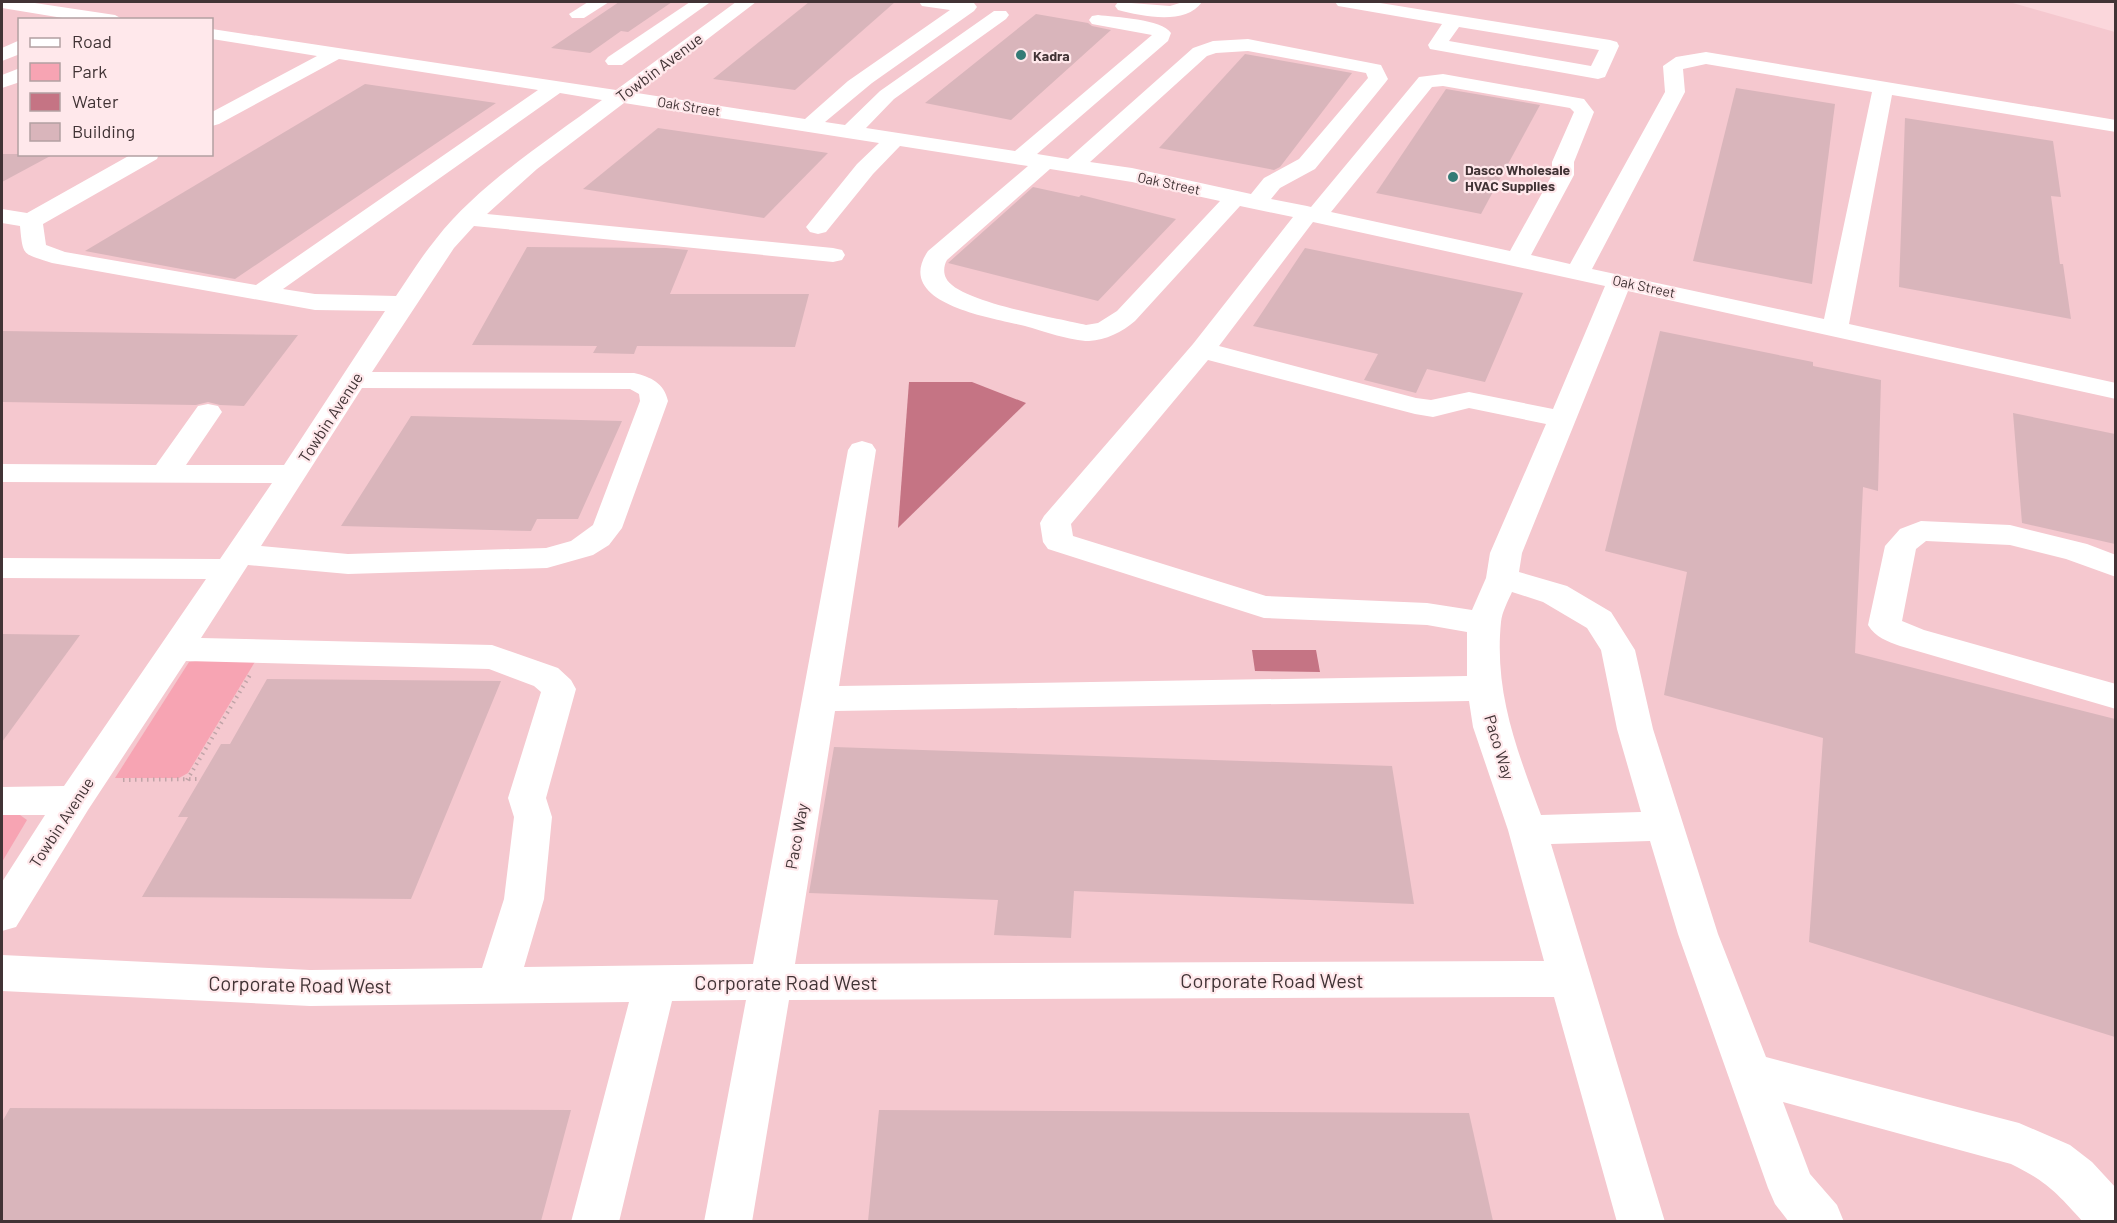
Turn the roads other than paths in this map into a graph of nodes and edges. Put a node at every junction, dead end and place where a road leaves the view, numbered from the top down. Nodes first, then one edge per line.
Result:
1 (600, 2) edge
2 (695, 2) edge
3 (928, 2) edge
4 (1193, 2) edge
5 (1344, 2) edge
6 (2, 3) edge
7 (38, 5) edge
8 (743, 5) edge
9 (1098, 12) edge
10 (578, 14) dead end
11 (1000, 15) dead end
12 (79, 17) edge
13 (1454, 20) junction
14 (670, 24) junction
15 (708, 30) junction
16 (213, 34) edge
17 (16, 38) edge
18 (338, 52) junction
19 (2, 55) edge
20 (615, 61) dead end
21 (18, 75) edge
22 (2, 82) edge
23 (557, 86) junction
24 (1883, 87) junction
25 (621, 96) junction
26 (213, 119) edge
27 (810, 125) junction
28 (2115, 126) edge
29 (851, 131) junction
30 (896, 138) junction
31 (145, 156) edge
32 (1019, 158) junction
33 (1045, 162) junction
34 (1073, 166) junction
35 (1235, 198) junction
36 (1257, 202) junction
37 (1312, 214) junction
38 (2, 216) edge
39 (469, 219) junction
40 (31, 221) junction
41 (818, 226) dead end
42 (833, 255) dead end
43 (1517, 259) junction
44 (1578, 272) junction
45 (1620, 281) junction
46 (261, 293) junction
47 (403, 304) junction
48 (1835, 328) junction
49 (1202, 350) junction
50 (354, 380) junction
51 (2115, 391) edge
52 (208, 412) dead end
53 (1562, 419) junction
54 (862, 450) dead end
55 (2, 473) edge
56 (165, 473) junction
57 (293, 474) junction
58 (234, 562) junction
59 (2115, 567) edge
60 (2, 568) edge
61 (1502, 578) junction
62 (1484, 623) junction
63 (176, 650) junction
64 (1484, 688) junction
65 (2115, 697) edge
66 (819, 699) junction
67 (82, 789) junction
68 (2, 801) edge
69 (1665, 826) junction
70 (1527, 830) junction
71 (2, 915) edge
72 (2, 973) edge
73 (1571, 979) junction
74 (771, 982) junction
75 (656, 983) junction
76 (498, 985) junction
77 (1749, 1072) junction
78 (595, 1221) edge
79 (728, 1221) edge
80 (1641, 1221) edge
81 (1820, 1221) edge
82 (2115, 1221) edge

1 - 10 street
2 - 8 street
2 - 14 street
3 - 27 street
4 - 9 street
5 - 13 street
6 - 7 street
7 - 12 street
8 - 15 street, Towbin Avenue
9 - 32 street
11 - 29 street
13 - 13 street
14 - 15 street
14 - 20 street
15 - 25 street, Towbin Avenue
16 - 18 street, Oak Street
17 - 19 street
18 - 23 street, Oak Street
18 - 26 street
21 - 22 street
23 - 25 street, Oak Street
23 - 46 street
24 - 28 street
24 - 44 street
24 - 48 street
25 - 27 street, Oak Street
25 - 39 street, Towbin Avenue
27 - 29 street, Oak Street
29 - 30 street, Oak Street
30 - 32 street, Oak Street
30 - 41 street
31 - 40 street
32 - 33 street, Oak Street
33 - 34 street, Oak Street
33 - 35 street
34 - 35 street, Oak Street
34 - 36 street
35 - 36 street, Oak Street
36 - 37 street, Oak Street
37 - 43 street, Oak Street
37 - 43 street
37 - 49 street
38 - 40 street
39 - 42 street
39 - 47 street, Towbin Avenue
40 - 46 street
43 - 44 street, Oak Street
44 - 45 street, Oak Street
45 - 48 street, Oak Street
45 - 53 street, Paco Way
46 - 47 street
47 - 50 street, Towbin Avenue
48 - 51 street, Oak Street
49 - 53 street
49 - 62 street
50 - 57 street, Towbin Avenue
50 - 58 street
52 - 56 street
53 - 61 street, Paco Way
54 - 66 street, Paco Way
55 - 56 street
56 - 57 street
57 - 58 street, Towbin Avenue
58 - 60 street
58 - 63 street, Towbin Avenue
59 - 65 street
61 - 62 street, Paco Way
61 - 69 street
62 - 64 street, Paco Way
63 - 67 street, Towbin Avenue
63 - 76 street
64 - 66 street
64 - 70 street, Paco Way
66 - 74 street, Paco Way
67 - 68 street
67 - 71 street, Towbin Avenue
69 - 70 street
69 - 77 street
70 - 73 street, Paco Way
72 - 76 street, Corporate Road West
73 - 74 street, Corporate Road West
73 - 80 street, Paco Way
74 - 75 street, Corporate Road West
74 - 79 street, Paco Way
75 - 76 street, Corporate Road West
75 - 78 street
77 - 81 street
77 - 82 street

